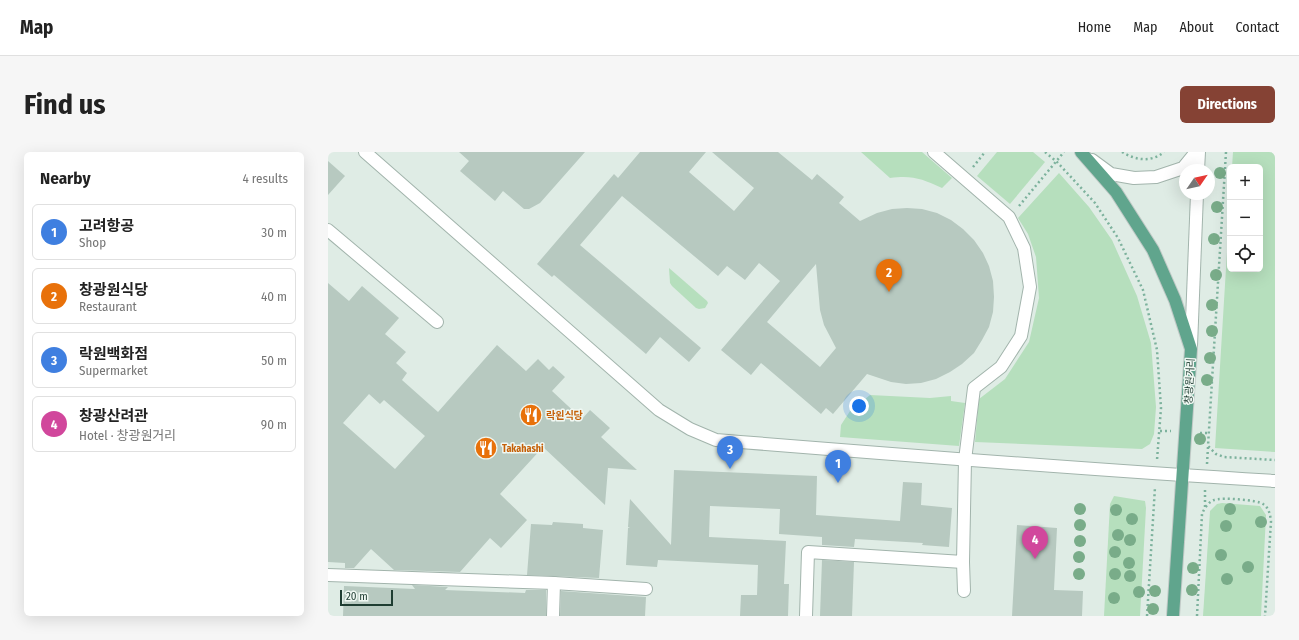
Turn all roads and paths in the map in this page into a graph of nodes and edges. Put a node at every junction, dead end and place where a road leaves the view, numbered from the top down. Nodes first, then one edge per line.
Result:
1 (365, 152) edge
2 (934, 152) edge
3 (985, 152) edge
4 (1044, 152) edge
5 (1064, 152) edge
6 (1122, 152) edge
7 (1164, 152) edge
8 (1198, 152) edge
9 (1226, 152) edge
10 (1082, 153) edge
11 (1057, 162) junction
12 (1198, 164) edge
13 (964, 177) junction
14 (1197, 200) edge
15 (1009, 216) junction
16 (328, 230) edge
17 (437, 322) dead end
18 (1190, 349) junction
19 (966, 460) junction
20 (1275, 460) edge
21 (1156, 474) junction
22 (1183, 476) junction
23 (1275, 481) edge
24 (963, 562) junction
25 (328, 575) edge
26 (554, 583) junction
27 (646, 589) dead end
28 (964, 592) dead end
29 (553, 616) edge
30 (806, 616) edge
31 (1147, 616) edge
32 (1173, 616) edge
33 (1197, 616) edge
34 (1265, 616) edge

1 - 19 street
2 - 13 street
3 - 13 path
4 - 11 path
5 - 11 path
6 - 7 path
8 - 10 street
8 - 12 street
9 - 20 path
10 - 18 main road, 창광원거리
11 - 15 path
11 - 21 path
13 - 15 street
14 - 18 street
15 - 19 street
16 - 17 street
18 - 22 main road, 창광원거리
19 - 21 street
19 - 24 street
21 - 22 street
21 - 31 path
22 - 23 street
22 - 32 main road, 창광원거리
24 - 28 street
24 - 30 street
25 - 26 street
26 - 27 street
26 - 29 street
33 - 34 path

